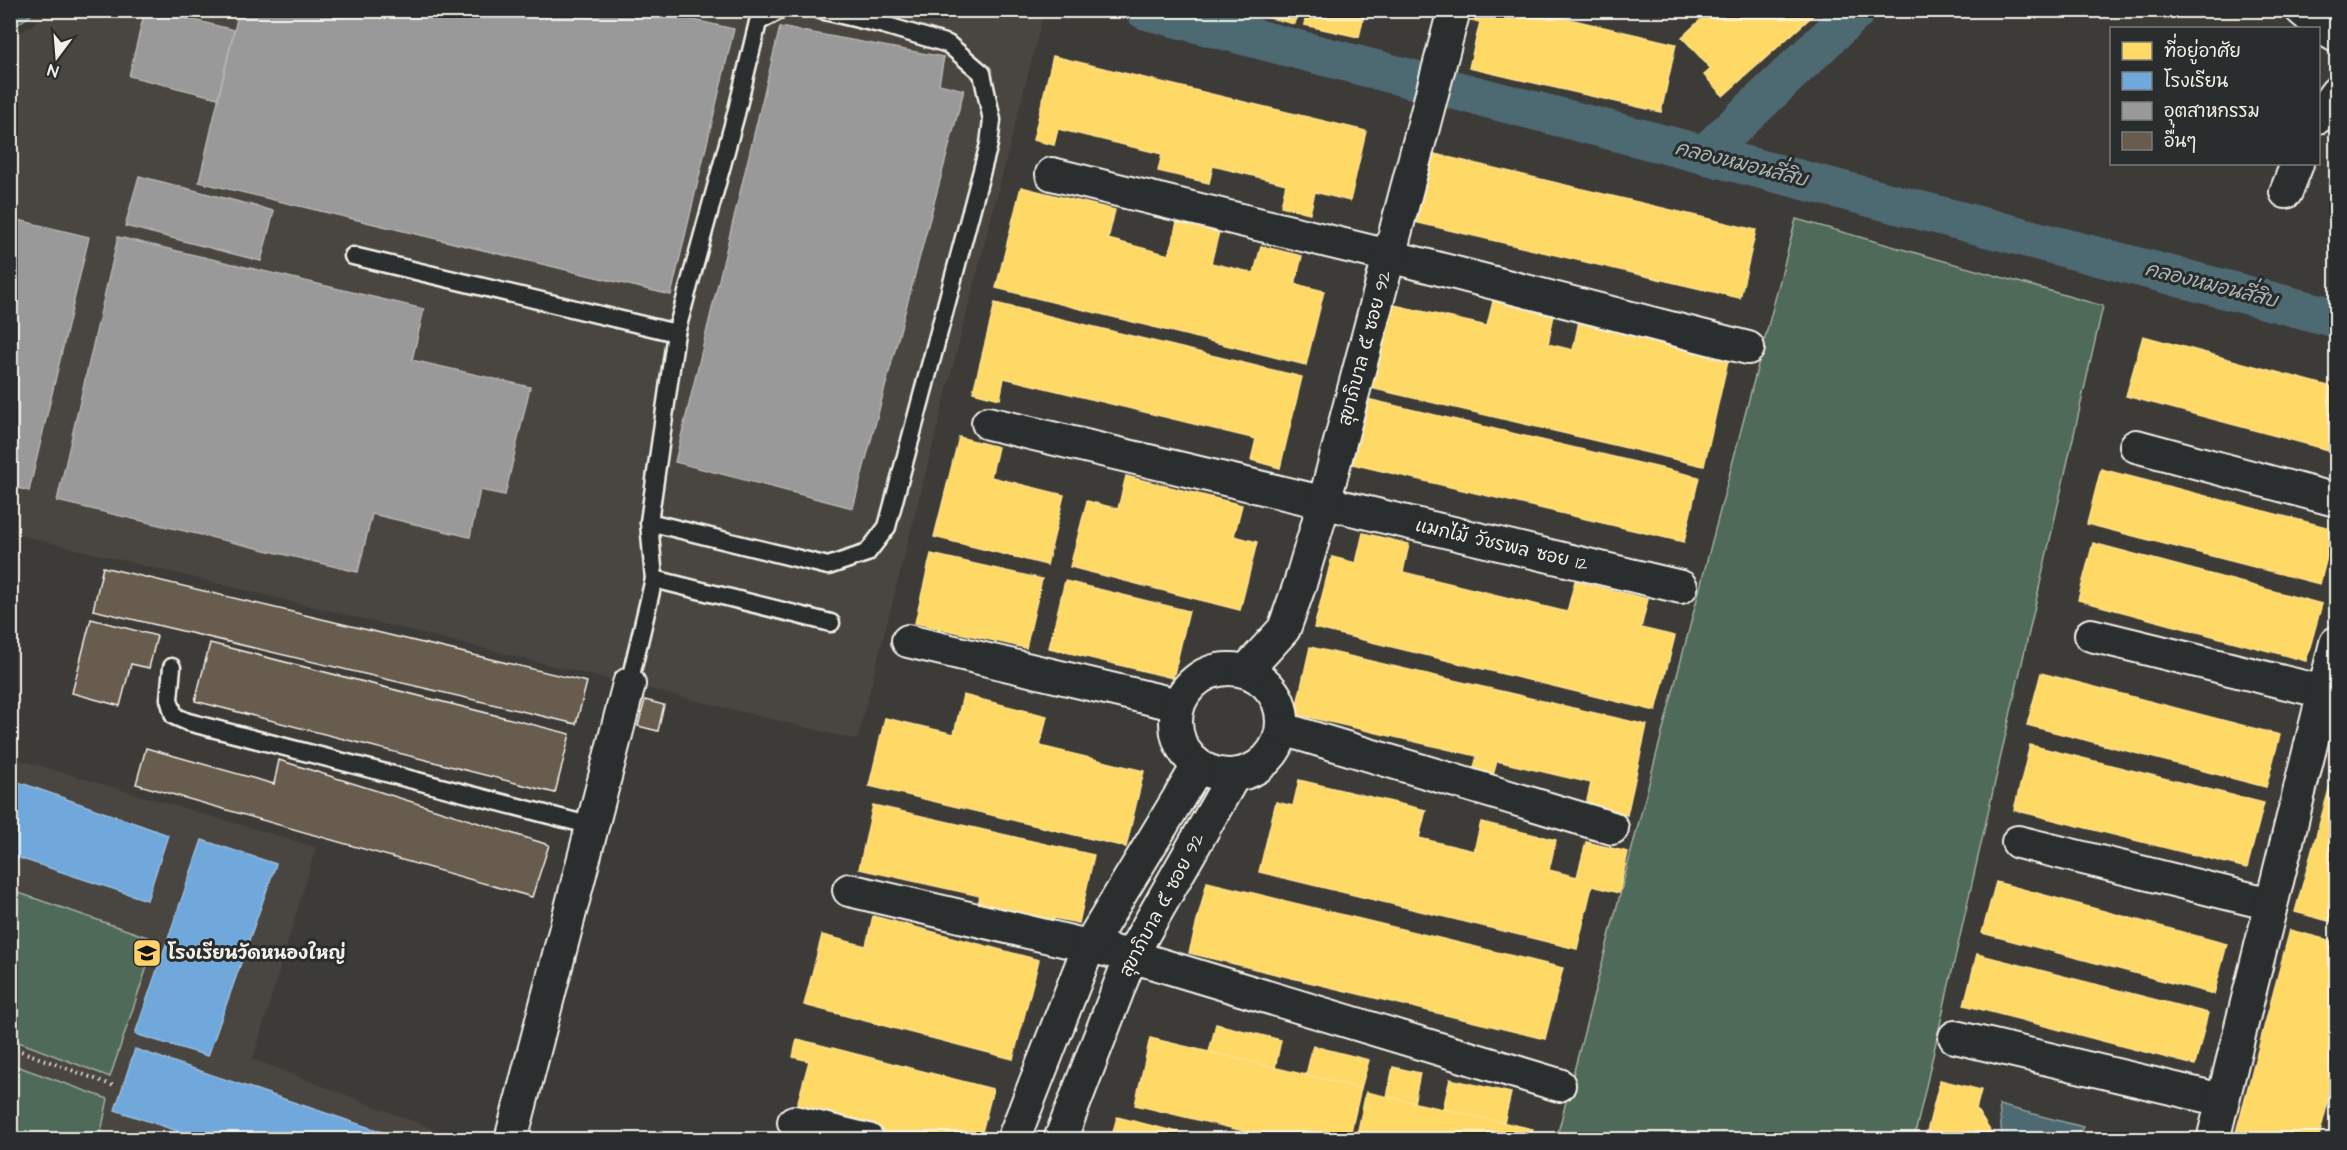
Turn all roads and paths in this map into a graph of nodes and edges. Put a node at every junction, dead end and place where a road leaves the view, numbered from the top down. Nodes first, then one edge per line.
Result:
1 (780, 10) edge
2 (820, 10) edge
3 (1454, 10) edge
4 (2302, 10) edge
5 (2337, 36) edge
6 (2337, 93) edge
7 (2320, 116) edge
8 (2297, 165) edge
9 (1052, 174) dead end
10 (2286, 192) dead end
11 (353, 256) dead end
12 (1389, 256) junction
13 (676, 333) junction
14 (1748, 348) dead end
15 (988, 423) dead end
16 (2136, 446) dead end
17 (2337, 500) edge
18 (1324, 503) junction
19 (649, 522) junction
20 (654, 579) junction
21 (1681, 587) dead end
22 (831, 623) dead end
23 (2091, 635) dead end
24 (908, 641) dead end
25 (2337, 643) edge
26 (172, 667) dead end
27 (1246, 671) junction
28 (629, 684) joint
29 (2324, 692) junction
30 (1178, 705) junction
31 (1282, 729) junction
32 (1198, 766) junction
33 (1234, 775) junction
34 (592, 826) junction
35 (1612, 828) dead end
36 (2018, 842) dead end
37 (849, 890) dead end
38 (2271, 904) junction
39 (1089, 946) junction
40 (1131, 956) junction
41 (1955, 1037) dead end
42 (10, 1047) edge
43 (1558, 1085) dead end
44 (114, 1086) dead end
45 (2222, 1100) junction
46 (794, 1122) dead end
47 (511, 1140) edge
48 (868, 1140) edge
49 (1012, 1140) edge
50 (1060, 1140) edge
51 (2213, 1140) edge

1 - 13 lane
2 - 19 lane
3 - 12 street, สุขาภิบาล ๕ ซอย 92
4 - 5 street
6 - 7 street
8 - 10 street
9 - 12 street
11 - 13 lane
12 - 14 street
12 - 18 street, สุขาภิบาล ๕ ซอย 92
13 - 19 lane
15 - 18 street, แมกไม้ วัชรพล ซอย 12
16 - 17 street
18 - 21 street, แมกไม้ วัชรพล ซอย 12
18 - 27 street, สุขาภิบาล ๕ ซอย 92
19 - 20 lane
20 - 22 lane
20 - 28 lane
23 - 29 street
24 - 30 street
25 - 29 street
26 - 34 lane
27 - 30 street
27 - 31 street
28 - 34 street
29 - 38 street
30 - 32 street
31 - 33 street
31 - 35 street
32 - 33 street
32 - 39 street
33 - 40 street, สุขาภิบาล ๕ ซอย 92
34 - 47 street
36 - 38 street
37 - 39 street
38 - 45 street
39 - 40 street
39 - 49 street
40 - 43 street
40 - 50 street, สุขาภิบาล ๕ ซอย 92
41 - 45 street
42 - 44 path
45 - 51 street
46 - 48 street

